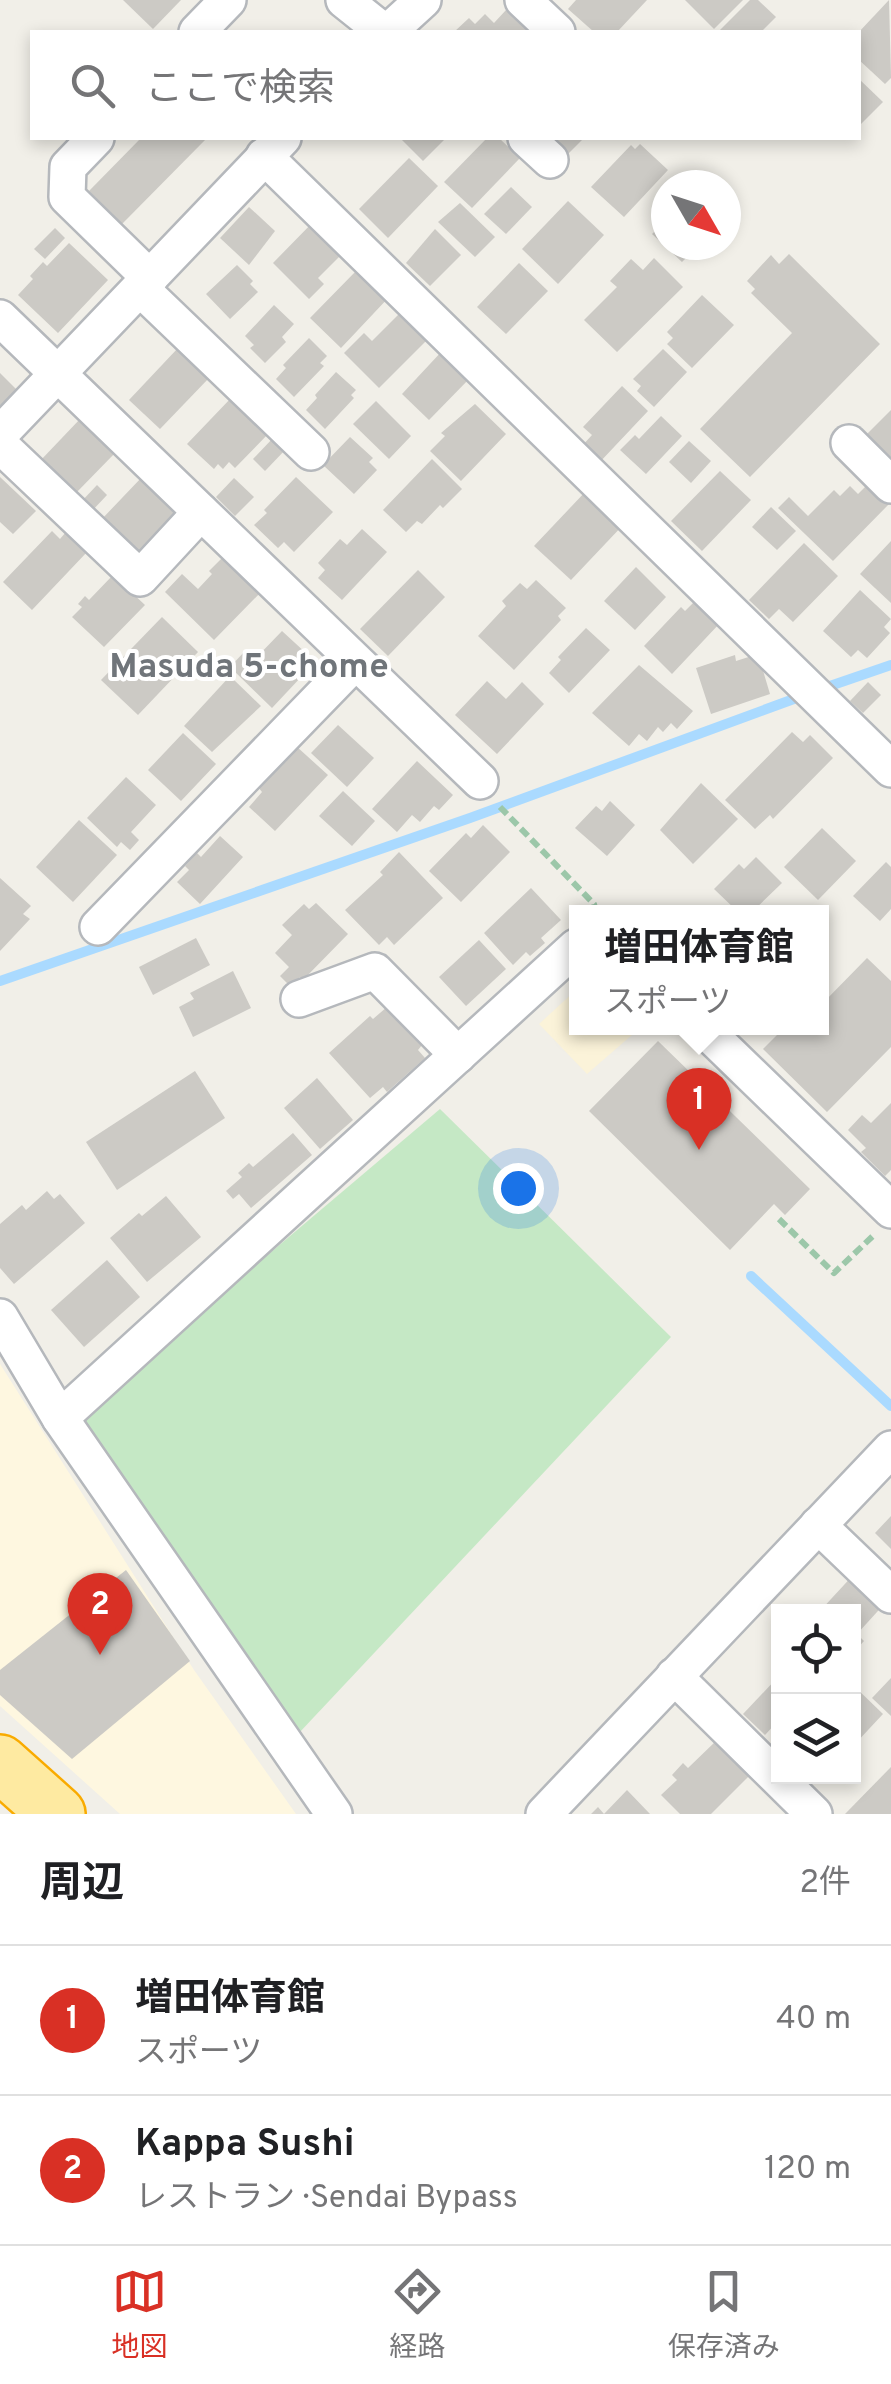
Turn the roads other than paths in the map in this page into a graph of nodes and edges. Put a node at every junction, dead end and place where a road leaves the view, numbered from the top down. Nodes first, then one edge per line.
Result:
1 (228, 0) edge
2 (344, 0) edge
3 (523, 0) edge
4 (402, 23) edge
5 (199, 30) edge
6 (554, 30) edge
7 (94, 140) edge
8 (274, 147) edge
9 (145, 283) junction
10 (0, 318) edge
11 (59, 374) junction
12 (0, 434) edge
13 (849, 443) dead end
14 (0, 446) edge
15 (310, 452) dead end
16 (891, 485) edge
17 (201, 512) junction
18 (354, 663) junction
19 (891, 769) edge
20 (480, 781) dead end
21 (98, 928) dead end
22 (569, 953) edge
23 (299, 999) dead end
24 (710, 1035) edge
25 (458, 1055) junction
26 (886, 1213) edge
27 (0, 1318) edge
28 (60, 1418) junction
29 (891, 1449) edge
30 (818, 1525) junction
31 (891, 1595) edge
32 (674, 1676) junction
33 (0, 1763) edge
34 (57, 1814) edge
35 (334, 1814) edge
36 (544, 1814) edge
37 (814, 1814) edge

1 - 5 street
2 - 4 street
3 - 6 street
7 - 9 street
8 - 9 street
8 - 19 street
9 - 11 street
9 - 15 street
10 - 11 street
11 - 12 street
11 - 17 street
13 - 16 street
14 - 17 street
17 - 18 street
18 - 20 street
18 - 21 street
22 - 25 street
23 - 25 street
24 - 26 street
25 - 28 street
27 - 28 street
28 - 35 street
29 - 30 street
30 - 31 street
30 - 32 street
32 - 36 street
32 - 37 street
33 - 34 highway

